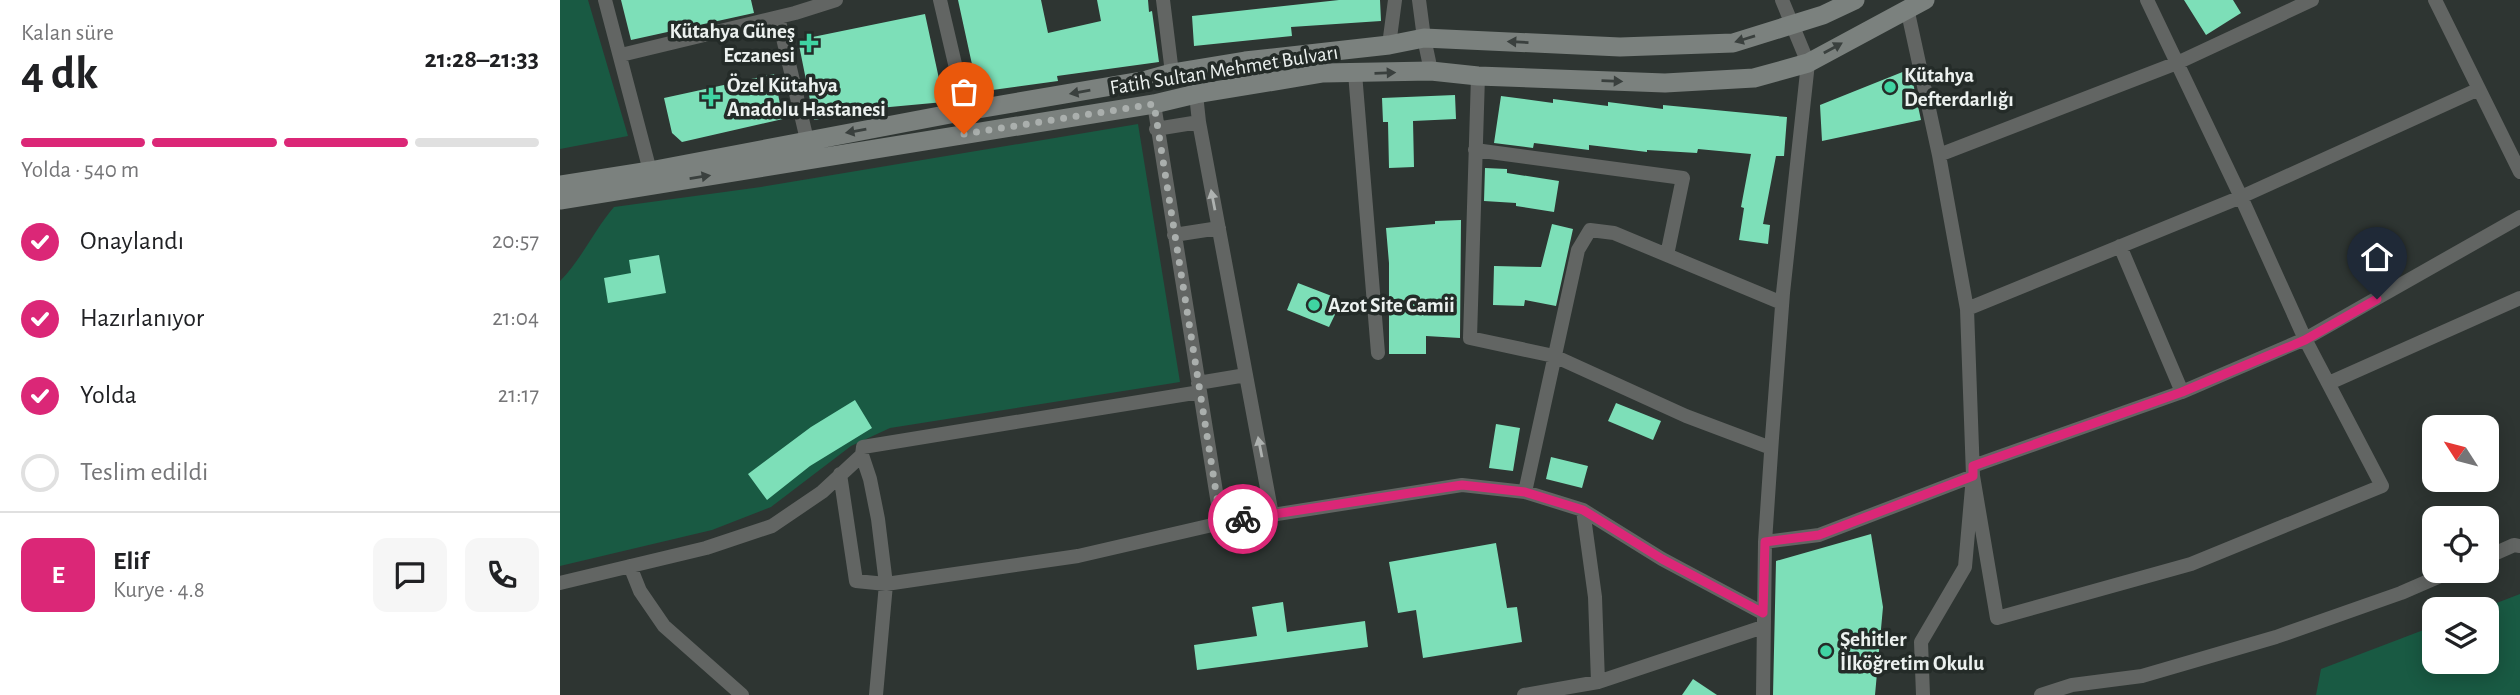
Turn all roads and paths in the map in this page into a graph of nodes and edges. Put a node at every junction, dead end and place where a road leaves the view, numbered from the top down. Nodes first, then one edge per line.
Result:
1 (605, 0) edge
2 (836, 0) edge
3 (940, 0) edge
4 (1163, 0) edge
5 (1395, 0) edge
6 (1419, 0) edge
7 (1782, 0) edge
8 (1855, 0) edge
9 (2147, 0) edge
10 (2312, 0) edge
11 (2434, 0) edge
12 (1916, 4) edge
13 (793, 6) edge
14 (778, 17) junction
15 (1792, 25) junction
16 (1424, 38) junction
17 (1390, 45) junction
18 (621, 55) junction
19 (1808, 62) junction
20 (2177, 63) junction
21 (1193, 70) junction
22 (1431, 71) junction
23 (1172, 72) junction
24 (1355, 74) junction
25 (1478, 76) junction
26 (1147, 80) junction
27 (2479, 89) junction
28 (1196, 94) junction
29 (1154, 104) junction
30 (965, 111) junction
31 (1199, 122) junction
32 (1156, 130) junction
33 (807, 140) junction
34 (1475, 150) junction
35 (1939, 155) junction
36 (650, 171) junction
37 (2520, 172) edge
38 (560, 185) edge
39 (2241, 197) junction
40 (560, 200) edge
41 (2520, 217) edge
42 (1219, 228) junction
43 (1174, 235) junction
44 (2120, 246) junction
45 (1667, 255) junction
46 (2520, 298) edge
47 (1782, 303) junction
48 (1967, 309) junction
49 (2305, 340) junction
50 (1378, 353) dead end
51 (1554, 356) junction
52 (1246, 375) junction
53 (2329, 383) junction
54 (1199, 387) junction
55 (2182, 392) junction
56 (1771, 448) junction
57 (862, 455) junction
58 (1973, 471) junction
59 (840, 474) junction
60 (1525, 492) junction
61 (1583, 510) junction
62 (1272, 514) junction
63 (1221, 523) junction
64 (1765, 542) junction
65 (2520, 545) edge
66 (2499, 552) edge
67 (631, 566) junction
68 (560, 583) edge
69 (2424, 583) edge
70 (886, 584) junction
71 (1763, 620) junction
72 (1598, 682) junction
73 (742, 695) edge
74 (876, 695) edge
75 (1524, 695) edge
76 (1763, 695) edge
77 (1923, 695) edge
78 (2041, 695) edge

1 - 18 street
2 - 13 street
3 - 30 street
4 - 23 street
5 - 17 street
6 - 16 street
7 - 15 street
8 - 15 main road, Fatih Sultan Mehmet Bulvarı
9 - 20 street
10 - 20 street
11 - 27 street
19 -> 12 main road, Fatih Sultan Mehmet Bulvarı
12 - 35 street
13 - 14 street
14 - 18 street
14 - 33 street
15 -> 16 main road, Fatih Sultan Mehmet Bulvarı
15 - 19 street
16 - 17 main road, Fatih Sultan Mehmet Bulvarı
16 - 22 street
17 - 21 main road, Fatih Sultan Mehmet Bulvarı
18 - 36 street
25 -> 19 main road, Fatih Sultan Mehmet Bulvarı
19 - 47 street
20 - 35 street
20 - 39 street
21 - 23 main road, Fatih Sultan Mehmet Bulvarı
21 - 28 main road
24 -> 22 main road, Fatih Sultan Mehmet Bulvarı
22 - 25 main road, Fatih Sultan Mehmet Bulvarı
23 - 26 main road, Fatih Sultan Mehmet Bulvarı
24 - 28 main road, Fatih Sultan Mehmet Bulvarı
24 - 50 street
25 - 34 street
26 - 29 main road
26 -> 30 main road, Fatih Sultan Mehmet Bulvarı
27 - 37 street
27 - 39 street
28 - 29 main road, Fatih Sultan Mehmet Bulvarı
28 - 31 street
29 - 32 street
40 -> 29 main road, Fatih Sultan Mehmet Bulvarı
30 -> 33 main road, Fatih Sultan Mehmet Bulvarı
31 - 32 street
42 -> 31 street
32 - 43 street
33 - 36 main road, Fatih Sultan Mehmet Bulvarı
34 - 45 street
34 - 51 street
35 - 48 street
36 - 38 main road, Fatih Sultan Mehmet Bulvarı
39 - 44 street
39 - 49 street
41 - 49 street
42 - 43 street
42 - 52 street
43 - 54 street
44 - 48 street
44 - 55 street
45 - 47 street
45 - 51 street
46 - 53 street
47 - 56 street
48 - 58 street
49 - 53 street
49 - 55 street
51 - 56 street
51 - 60 street
52 - 54 street
62 -> 52 street
53 - 58 street
54 - 57 street
54 - 63 street
55 - 58 street
56 - 64 street
57 - 59 street
57 - 70 street
58 - 64 street
58 - 77 street
59 - 67 street
59 - 70 street
60 - 61 street
60 - 62 street
61 - 71 street
61 - 72 street
62 - 63 street
63 - 70 street
64 - 71 street
65 - 66 street
67 - 68 street
67 - 73 street
69 - 78 street
70 - 74 street
71 - 72 street
71 - 76 street
72 - 75 street

